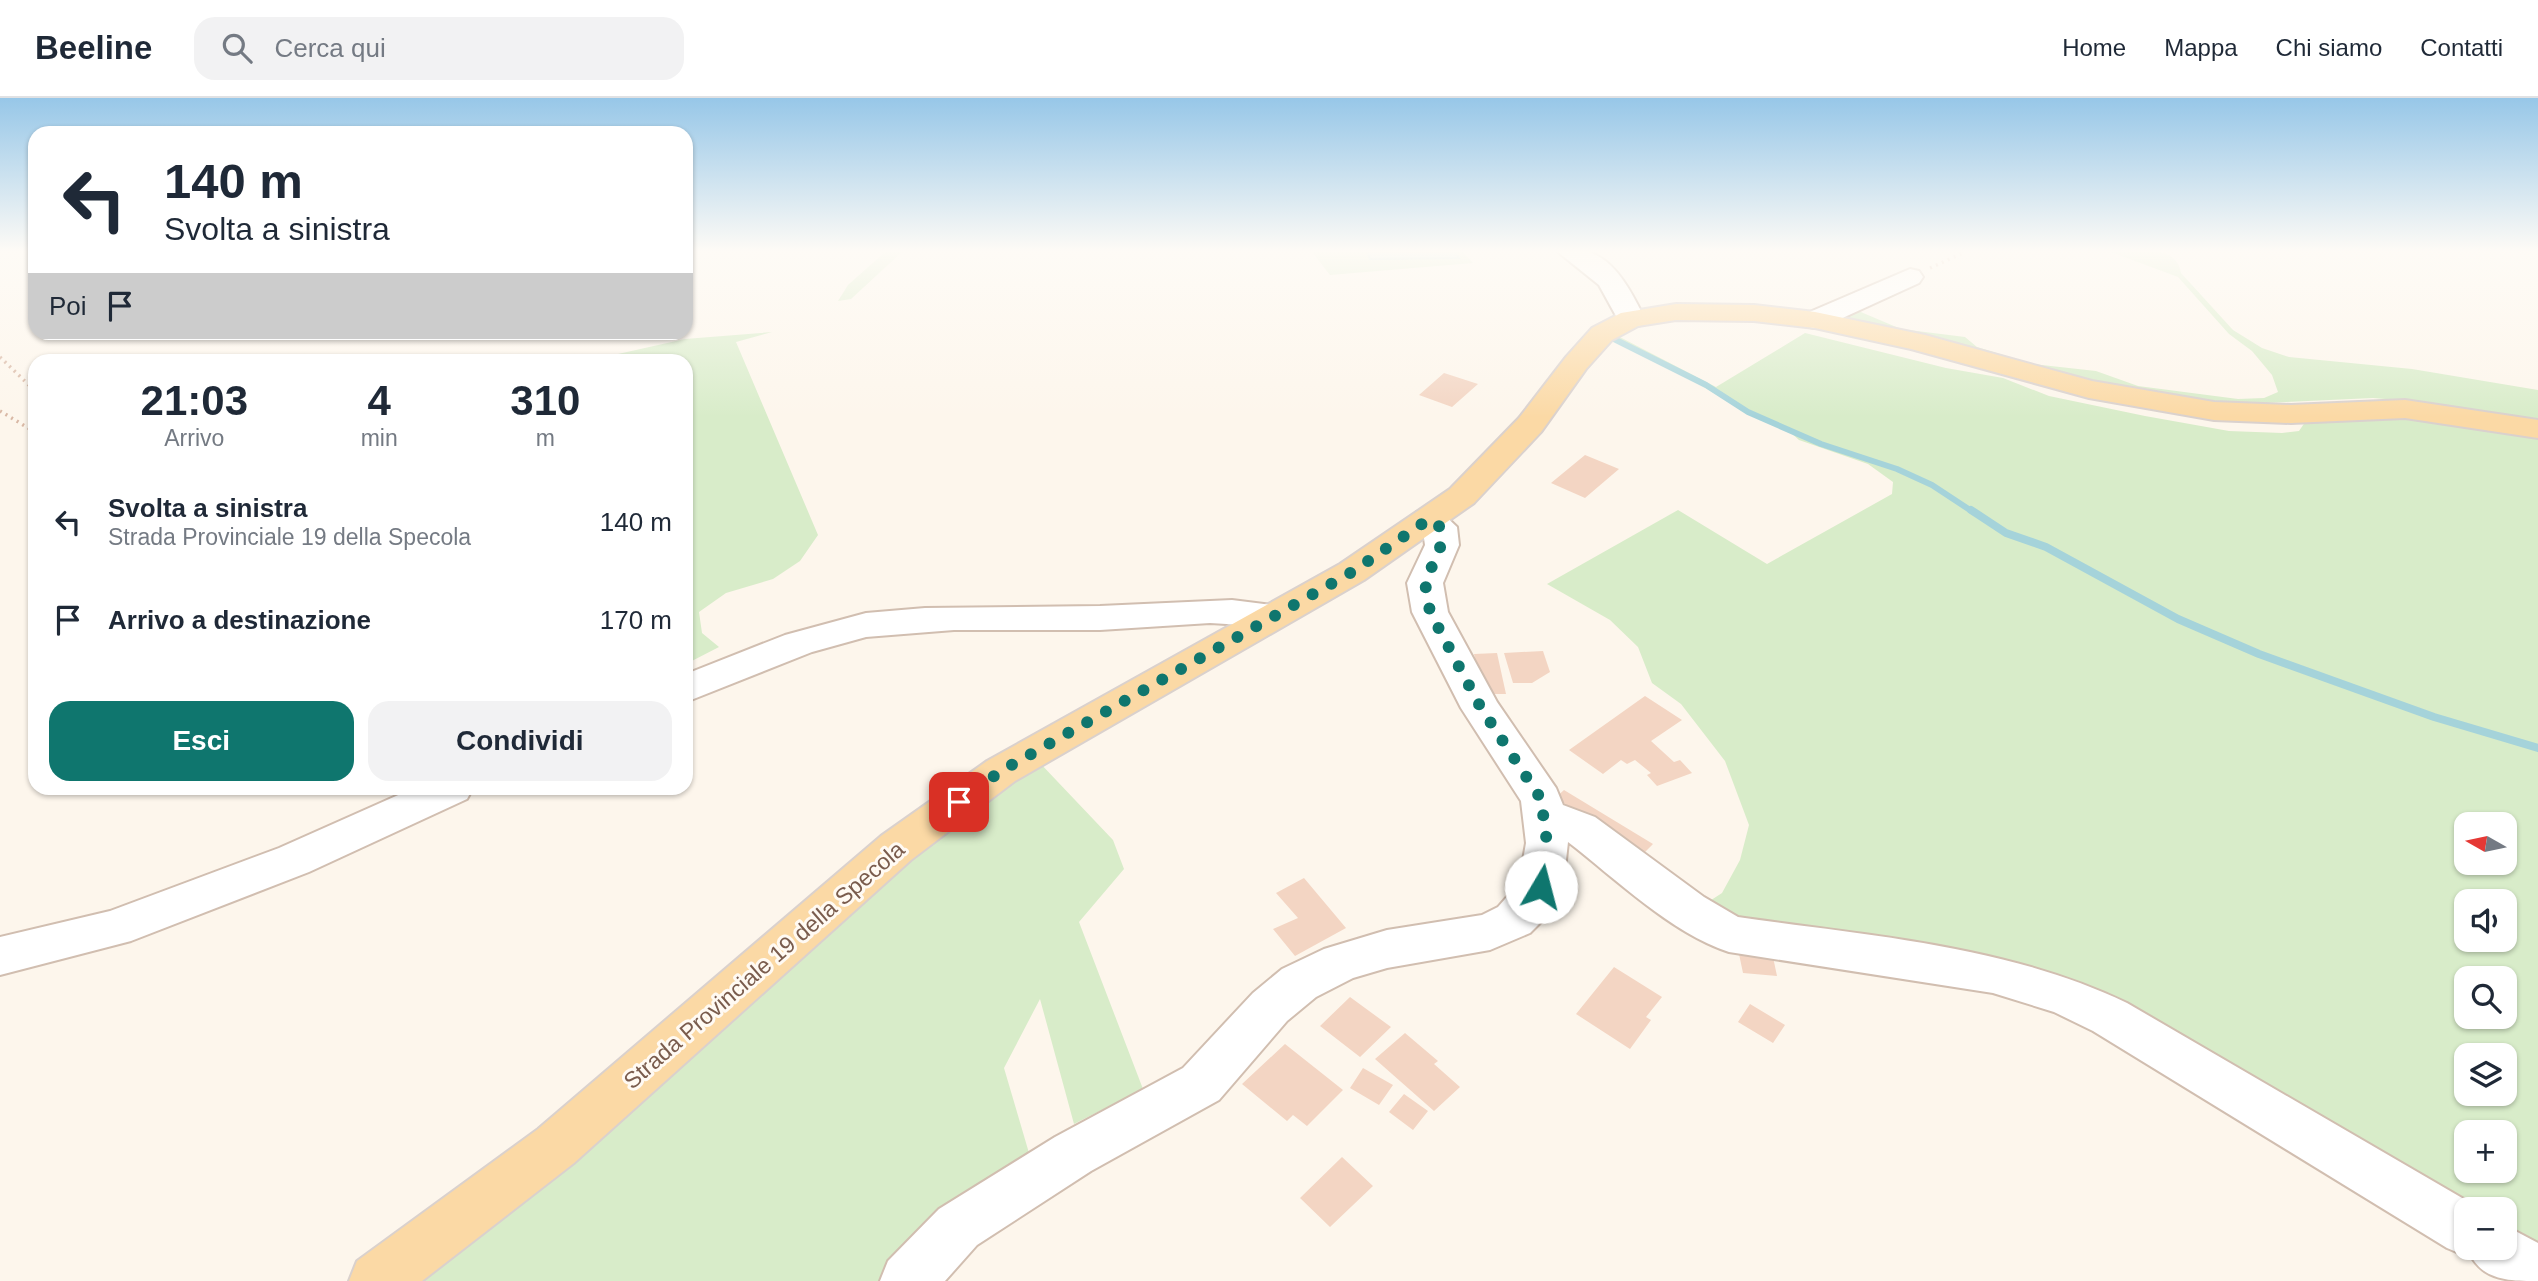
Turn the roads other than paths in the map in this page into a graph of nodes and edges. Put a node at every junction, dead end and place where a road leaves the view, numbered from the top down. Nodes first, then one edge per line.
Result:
1 (1625, 307) edge
2 (1843, 307) edge
3 (1631, 319) junction
4 (1815, 320) junction
5 (2538, 429) edge
6 (1429, 519) junction
7 (1275, 615) junction
8 (693, 686) edge
9 (437, 795) edge
10 (1545, 815) junction
11 (0, 956) edge
12 (2454, 1223) edge
13 (2516, 1260) edge
14 (2538, 1273) edge
15 (377, 1281) edge
16 (908, 1281) edge

1 - 3 street
2 - 4 street
3 - 4 main road, Strada Provinciale 19 della Specola
3 - 6 main road, Strada Provinciale 19 della Specola
4 - 5 main road, Strada Provinciale 19 della Specola
6 - 7 main road, Strada Provinciale 19 della Specola
6 - 10 street
7 - 8 street
7 - 15 main road, Strada Provinciale 19 della Specola
9 - 11 street
10 - 12 street
10 - 16 street
13 - 14 street

